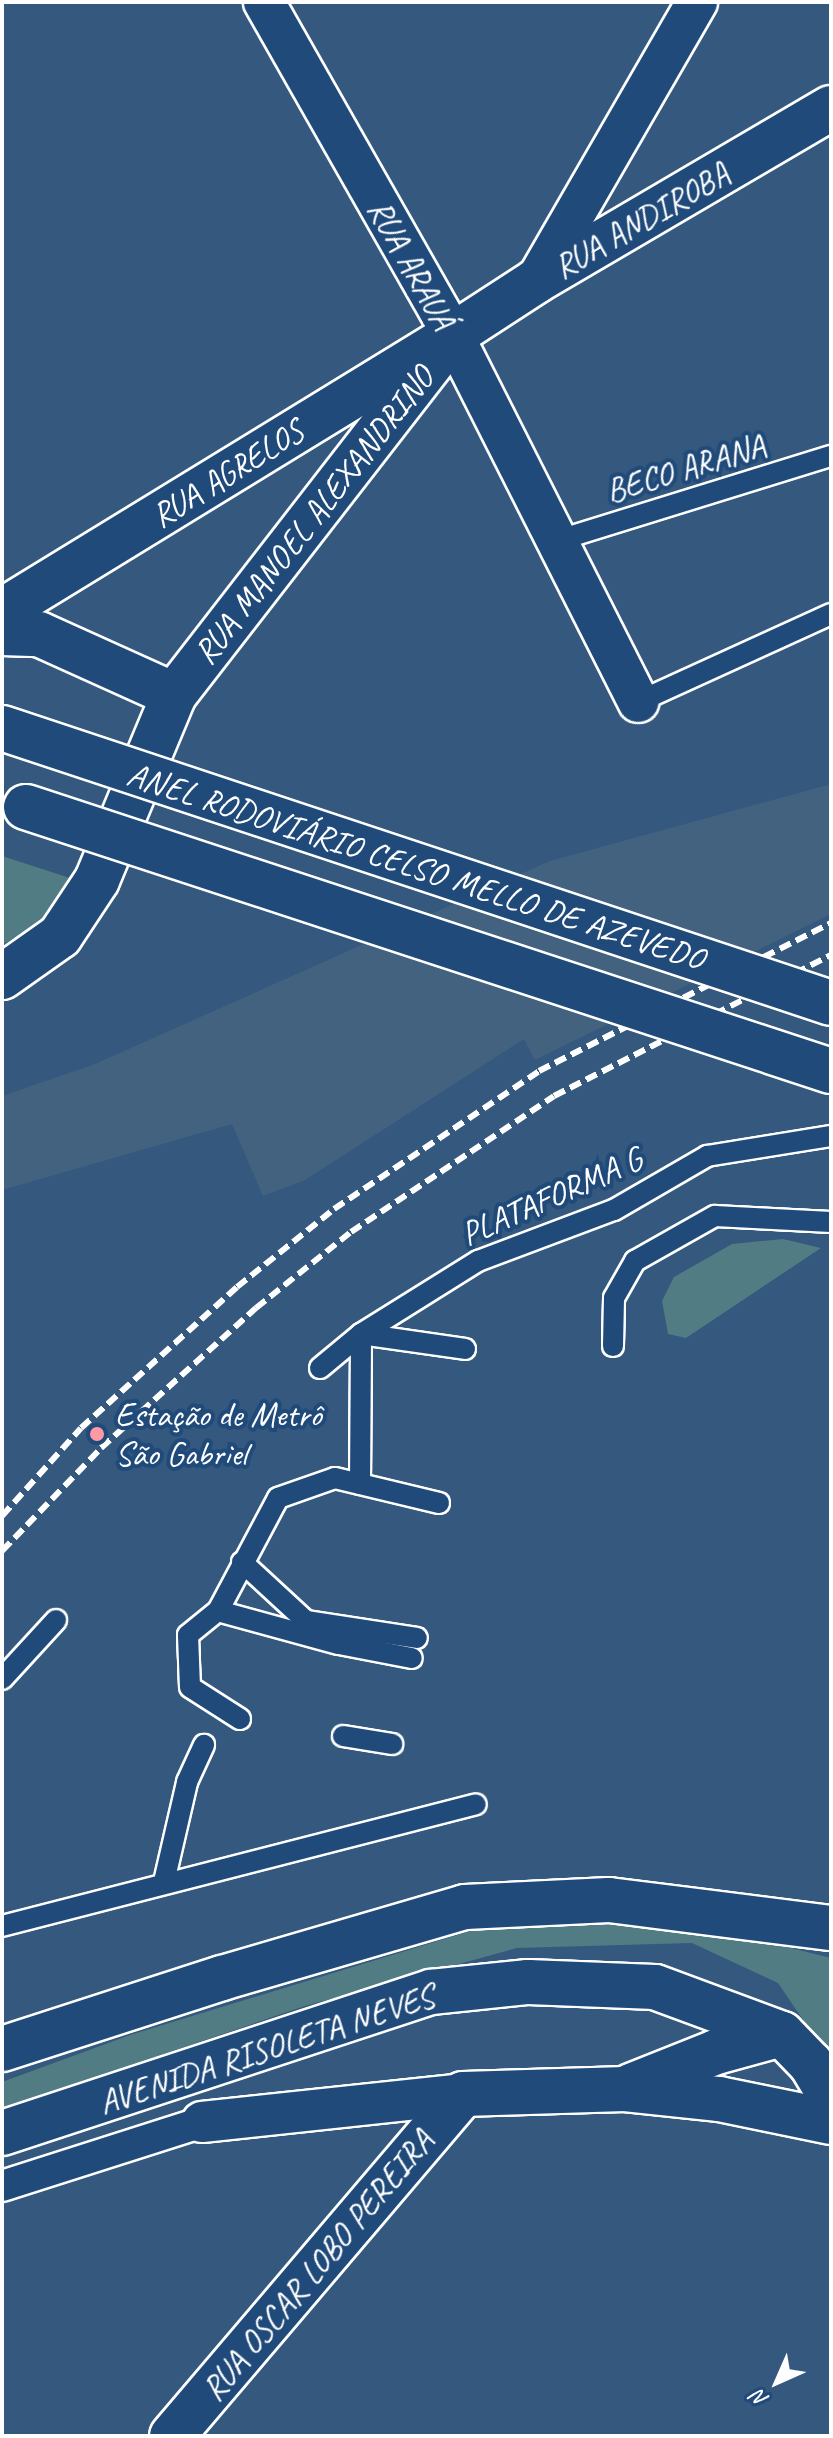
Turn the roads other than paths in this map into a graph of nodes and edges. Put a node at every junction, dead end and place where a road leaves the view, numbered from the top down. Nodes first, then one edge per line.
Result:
1 (264, 2) edge
2 (697, 2) edge
3 (831, 108) edge
4 (536, 281) junction
5 (453, 335) junction
6 (831, 456) edge
7 (559, 540) junction
8 (2, 611) edge
9 (831, 614) edge
10 (2, 633) edge
11 (174, 695) junction
12 (638, 702) joint
13 (2, 728) edge
14 (26, 807) dead end
15 (2, 977) edge
16 (831, 1003) edge
17 (831, 1071) edge
18 (831, 1136) edge
19 (831, 1222) edge
20 (361, 1334) junction
21 (613, 1346) dead end
22 (465, 1349) dead end
23 (320, 1368) dead end
24 (360, 1484) junction
25 (439, 1503) dead end
26 (242, 1562) junction
27 (218, 1611) junction
28 (56, 1620) dead end
29 (2, 1679) edge
30 (240, 1719) dead end
31 (343, 1736) dead end
32 (392, 1744) dead end
33 (204, 1745) dead end
34 (476, 1804) dead end
35 (164, 1882) junction
36 (2, 1926) edge
37 (831, 1928) edge
38 (782, 2034) junction
39 (2, 2049) edge
40 (625, 2089) junction
41 (463, 2094) junction
42 (831, 2097) edge
43 (202, 2122) joint
44 (831, 2122) edge
45 (2, 2133) edge
46 (2, 2186) edge
47 (172, 2436) edge

1 - 5 street, RUA ARAUÁ
2 - 4 street
3 - 4 main road, RUA ANDIROBA
4 - 5 main road, RUA ANDIROBA
5 - 7 street, RUA ARAUÁ
5 - 8 main road, RUA AGRELOS
5 - 11 main road, RUA MANOEL ALEXANDRINO
6 - 7 lane, BECO ARANA
7 - 12 street, RUA ARAUÁ
9 - 12 lane
10 - 11 main road
11 - 15 main road, RUA MANOEL ALEXANDRINO
13 - 16 main road, ANEL RODOVIÁRIO CELSO MELLO DE AZEVEDO, bridge
14 - 17 main road, ANEL RODOVIÁRIO CELSO MELLO DE AZEVEDO, bridge
18 - 20 lane, PLATAFORMA G
19 - 21 lane
20 - 22 lane
20 - 23 lane, PLATAFORMA G
20 - 24 lane
24 - 25 lane
24 - 26 lane
26 - 27 lane
26 - 27 lane
27 - 30 lane
28 - 29 lane
31 - 32 lane
33 - 35 lane
34 - 35 lane
35 - 36 lane
37 - 39 main road
38 - 40 main road
38 - 42 main road, AVENIDA RISOLETA NEVES
38 - 45 main road, AVENIDA RISOLETA NEVES
40 - 41 main road
40 - 44 main road
41 - 43 street
41 - 47 main road, RUA OSCAR LOBO PEREIRA
43 - 46 street

